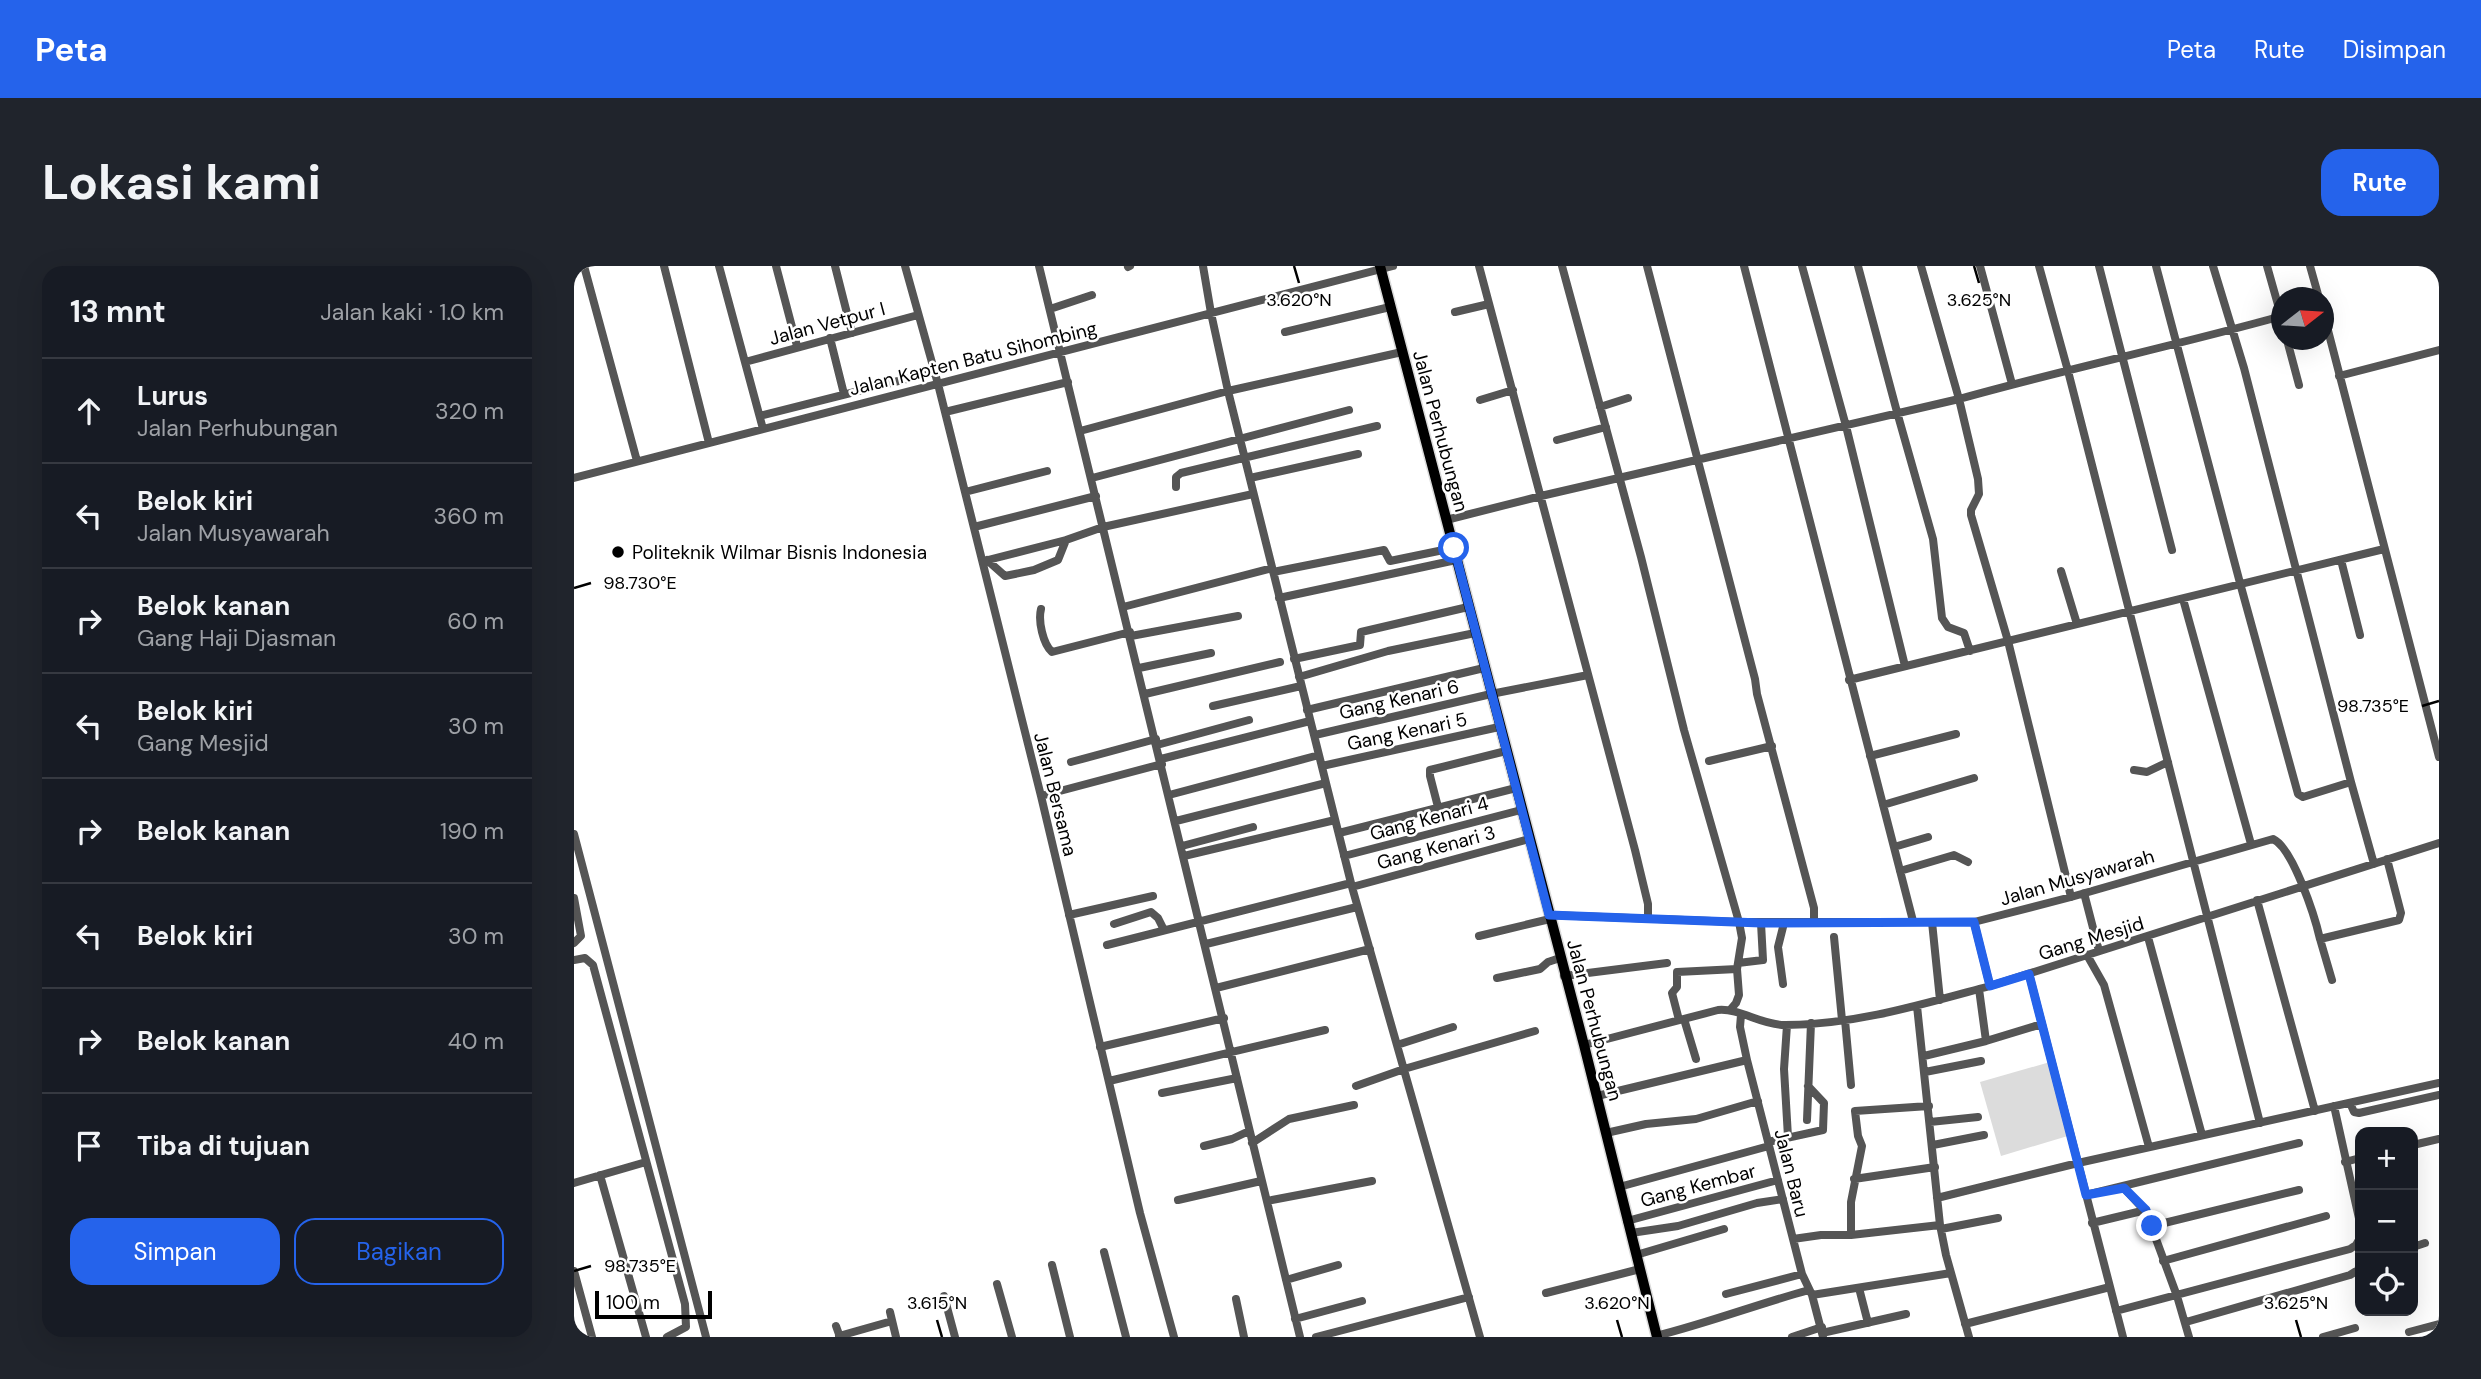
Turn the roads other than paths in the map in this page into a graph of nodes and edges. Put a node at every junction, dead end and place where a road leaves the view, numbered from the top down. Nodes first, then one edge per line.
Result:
1 (584, 266) edge
2 (664, 266) edge
3 (719, 266) edge
4 (776, 266) edge
5 (835, 266) edge
6 (905, 266) edge
7 (1040, 266) edge
8 (1203, 266) edge
9 (1394, 266) edge
10 (1479, 266) edge
11 (1562, 266) edge
12 (1647, 266) edge
13 (1744, 266) edge
14 (1802, 266) edge
15 (1858, 266) edge
16 (1921, 266) edge
17 (1980, 266) edge
18 (2039, 266) edge
19 (2099, 266) edge
20 (2156, 266) edge
21 (2213, 266) edge
22 (2267, 266) edge
23 (2310, 266) edge
24 (1380, 268) edge
25 (2273, 287) edge
26 (2316, 287) edge
27 (1092, 295) dead end
28 (1489, 304) junction
29 (1390, 307) junction
30 (1050, 309) junction
31 (1455, 312) dead end
32 (1211, 313) junction
33 (918, 314) junction
34 (2271, 320) edge
35 (2231, 331) junction
36 (1285, 332) dead end
37 (852, 333) junction
38 (830, 338) junction
39 (2178, 345) junction
40 (797, 346) junction
41 (2290, 350) edge
42 (2332, 350) edge
43 (2439, 350) edge
44 (1060, 352) junction
45 (1402, 352) junction
46 (2124, 358) junction
47 (745, 362) junction
48 (2068, 371) junction
49 (934, 372) junction
50 (2339, 376) junction
51 (1068, 382) junction
52 (938, 384) junction
53 (2012, 384) junction
54 (2299, 385) dead end
55 (1513, 390) junction
56 (1228, 391) junction
57 (844, 394) junction
58 (1628, 398) dead end
59 (1959, 399) junction
60 (1480, 400) dead end
61 (1600, 407) junction
62 (1349, 410) dead end
63 (945, 412) junction
64 (1897, 412) junction
65 (760, 416) junction
66 (1377, 426) dead end
67 (1846, 426) junction
68 (1605, 427) junction
69 (763, 429) junction
70 (1080, 431) junction
71 (1240, 438) junction
72 (1557, 440) dead end
73 (1787, 440) junction
74 (709, 443) junction
75 (1358, 454) dead end
76 (1244, 457) junction
77 (1699, 460) junction
78 (637, 461) junction
79 (1047, 471) dead end
80 (574, 478) edge
81 (1092, 478) junction
82 (1250, 478) junction
83 (1620, 478) junction
84 (1176, 487) dead end
85 (965, 492) junction
86 (1253, 494) junction
87 (1096, 496) junction
88 (1541, 496) junction
89 (1446, 520) junction
90 (974, 527) junction
91 (1103, 527) junction
92 (1066, 540) junction
93 (1454, 548) junction
94 (2384, 549) junction
95 (2172, 550) dead end
96 (1457, 560) junction
97 (2341, 560) junction
98 (984, 561) junction
99 (1272, 570) junction
100 (2297, 570) junction
101 (2061, 571) dead end
102 (2240, 583) junction
103 (1279, 598) junction
104 (2183, 599) junction
105 (1123, 607) junction
106 (1468, 607) junction
107 (1041, 609) dead end
108 (2130, 612) junction
109 (1238, 615) dead end
110 (2077, 624) junction
111 (1475, 633) junction
112 (1130, 634) junction
113 (2360, 635) dead end
114 (2008, 641) junction
115 (1970, 651) junction
116 (1211, 653) dead end
117 (1294, 659) junction
118 (1280, 662) dead end
119 (1905, 667) junction
120 (1139, 668) junction
121 (1484, 668) junction
122 (1588, 675) junction
123 (1298, 677) junction
124 (1849, 680) junction
125 (1301, 686) junction
126 (1145, 694) junction
127 (1490, 694) junction
128 (1213, 706) dead end
129 (1307, 710) junction
130 (1249, 720) dead end
131 (1310, 721) junction
132 (1499, 727) junction
133 (1956, 734) dead end
134 (1315, 735) junction
135 (1156, 742) junction
136 (1772, 746) junction
137 (1506, 751) junction
138 (1319, 755) junction
139 (1870, 756) junction
140 (2439, 757) edge
141 (1709, 761) dead end
142 (1071, 762) dead end
143 (1161, 762) junction
144 (2168, 762) junction
145 (1322, 766) junction
146 (2134, 770) dead end
147 (1974, 778) dead end
148 (2351, 782) junction
149 (1326, 783) junction
150 (1516, 788) junction
151 (1169, 795) junction
152 (1041, 796) junction
153 (1883, 805) junction
154 (1438, 807) junction
155 (1521, 810) junction
156 (1335, 820) junction
157 (1176, 821) junction
158 (1253, 827) dead end
159 (1339, 833) junction
160 (574, 834) edge
161 (1928, 837) dead end
162 (1530, 839) junction
163 (2439, 843) edge
164 (2251, 844) junction
165 (1182, 846) junction
166 (1894, 847) junction
167 (1184, 856) junction
168 (1344, 856) junction
169 (2387, 859) junction
170 (2193, 860) junction
171 (1968, 862) dead end
172 (2374, 863) junction
173 (1900, 872) junction
174 (1351, 885) junction
175 (2303, 886) junction
176 (2084, 893) junction
177 (1153, 896) dead end
178 (2071, 897) junction
179 (574, 898) edge
180 (2257, 900) junction
181 (1357, 907) junction
182 (1069, 915) junction
183 (2207, 916) junction
184 (1550, 917) junction
185 (1648, 919) junction
186 (1200, 920) junction
187 (1913, 921) junction
188 (1739, 922) junction
189 (1932, 922) junction
190 (1974, 922) junction
191 (1761, 923) junction
192 (1783, 923) junction
193 (1814, 923) junction
194 (1114, 924) dead end
195 (1164, 930) junction
196 (1479, 936) dead end
197 (1834, 937) dead end
198 (2148, 937) junction
199 (2320, 939) junction
200 (574, 943) edge
201 (1206, 944) junction
202 (1107, 945) dead end
203 (1370, 949) junction
204 (2099, 951) junction
205 (2087, 955) junction
206 (1560, 958) junction
207 (574, 960) edge
208 (1667, 963) dead end
209 (1738, 966) junction
210 (2029, 974) junction
211 (1564, 975) junction
212 (1497, 978) dead end
213 (2332, 980) dead end
214 (1783, 984) dead end
215 (1990, 986) junction
216 (1216, 988) junction
217 (1979, 989) junction
218 (1940, 1000) junction
219 (1917, 1006) junction
220 (1730, 1010) junction
221 (1741, 1015) junction
222 (1224, 1018) junction
223 (1682, 1019) junction
224 (1843, 1020) junction
225 (1811, 1023) junction
226 (2042, 1024) junction
227 (1787, 1025) junction
228 (1453, 1027) dead end
229 (1325, 1030) dead end
230 (1535, 1031) dead end
231 (1395, 1037) junction
232 (1986, 1041) junction
233 (1584, 1045) junction
234 (1100, 1047) junction
235 (1232, 1053) junction
236 (1924, 1056) junction
237 (1696, 1059) dead end
238 (1747, 1059) junction
239 (1981, 1061) dead end
240 (1404, 1069) junction
241 (1925, 1072) junction
242 (1237, 1078) junction
243 (1109, 1081) junction
244 (2439, 1083) edge
245 (1852, 1085) dead end
246 (1356, 1086) dead end
247 (1808, 1086) junction
248 (1162, 1093) dead end
249 (2439, 1095) edge
250 (1597, 1096) junction
251 (1758, 1101) junction
252 (2350, 1103) junction
253 (1354, 1105) dead end
254 (1929, 1106) junction
255 (2334, 1107) junction
256 (2315, 1111) junction
257 (1978, 1117) dead end
258 (1807, 1120) dead end
259 (1930, 1122) junction
260 (2260, 1123) junction
261 (1606, 1133) junction
262 (1984, 1135) dead end
263 (2202, 1135) junction
264 (1251, 1136) junction
265 (1788, 1137) junction
266 (2439, 1139) edge
267 (2299, 1143) dead end
268 (1769, 1144) junction
269 (2418, 1144) edge
270 (1933, 1145) junction
271 (1204, 1146) dead end
272 (2149, 1147) junction
273 (2355, 1159) edge
274 (646, 1162) junction
275 (2346, 1162) junction
276 (2078, 1163) junction
277 (1935, 1167) junction
278 (600, 1175) junction
279 (1854, 1179) junction
280 (1778, 1180) junction
281 (1261, 1181) junction
282 (1372, 1181) dead end
283 (574, 1183) edge
284 (1619, 1187) junction
285 (2124, 1188) junction
286 (2299, 1190) dead end
287 (2086, 1195) junction
288 (1937, 1198) junction
289 (1783, 1199) junction
290 (1178, 1200) dead end
291 (1267, 1201) junction
292 (2355, 1201) edge
293 (2146, 1210) junction
294 (2326, 1216) dead end
295 (1998, 1219) dead end
296 (1628, 1221) junction
297 (2092, 1223) junction
298 (2152, 1226) junction
299 (1941, 1227) junction
300 (1724, 1229) dead end
301 (1630, 1233) junction
302 (1851, 1235) junction
303 (1793, 1238) junction
304 (2425, 1243) dead end
305 (2355, 1245) edge
306 (2418, 1245) edge
307 (1104, 1252) dead end
308 (1636, 1255) junction
309 (2163, 1261) junction
310 (1052, 1265) dead end
311 (1338, 1265) dead end
312 (1640, 1269) junction
313 (574, 1271) edge
314 (2355, 1272) edge
315 (1951, 1273) junction
316 (1802, 1274) junction
317 (1286, 1280) junction
318 (997, 1283) dead end
319 (2110, 1287) junction
320 (1859, 1288) junction
321 (1810, 1292) junction
322 (1546, 1293) dead end
323 (1726, 1294) dead end
324 (944, 1296) dead end
325 (2177, 1296) junction
326 (1469, 1297) junction
327 (1236, 1299) dead end
328 (1362, 1301) dead end
329 (2116, 1311) junction
330 (1906, 1314) dead end
331 (1295, 1319) junction
332 (2186, 1322) junction
333 (1868, 1324) junction
334 (1965, 1324) junction
335 (2439, 1324) edge
336 (836, 1326) dead end
337 (2355, 1328) dead end
338 (2409, 1332) dead end
339 (1822, 1333) edge
340 (839, 1336) edge
341 (1657, 1336) edge
342 (592, 1337) edge
343 (646, 1337) edge
344 (667, 1337) edge
345 (706, 1337) edge
346 (897, 1337) edge
347 (956, 1337) edge
348 (1012, 1337) edge
349 (1070, 1337) edge
350 (1126, 1337) edge
351 (1174, 1337) edge
352 (1244, 1337) edge
353 (1300, 1337) edge
354 (1316, 1337) edge
355 (1480, 1337) edge
356 (1792, 1337) edge
357 (1969, 1337) edge
358 (2123, 1337) edge
359 (2189, 1337) edge
360 (2323, 1337) edge

1 - 78 street
2 - 74 street
3 - 47 street
4 - 40 street
5 - 37 street
6 - 33 street, Jalan Bersama
7 - 30 street
8 - 32 street
9 - 24 street, Jalan Kapten Batu Sihombing
10 - 28 street
11 - 61 street
12 - 77 street
13 - 73 street
14 - 67 street
15 - 64 street
16 - 59 street
17 - 53 street
18 - 48 street
19 - 46 street
20 - 39 street
21 - 35 street
22 - 25 street
23 - 26 street
24 - 29 main road, Jalan Perhubungan
24 - 32 street, Jalan Kapten Batu Sihombing
27 - 30 street
28 - 31 street
28 - 55 street
29 - 36 street
29 - 45 main road, Jalan Perhubungan
30 - 44 street
32 - 44 street, Jalan Kapten Batu Sihombing
32 - 56 street
33 - 37 street, Jalan Vetpur I
33 - 49 street, Jalan Bersama
34 - 35 street
35 - 39 street
35 - 100 street
37 - 38 street, Jalan Vetpur I
38 - 40 street, Jalan Vetpur I
38 - 57 street
39 - 46 street
39 - 102 street
40 - 47 street, Jalan Vetpur I
41 - 54 street
42 - 50 street
43 - 50 street
44 - 51 street
44 - 52 street, Jalan Kapten Batu Sihombing
45 - 56 street
45 - 89 main road, Jalan Perhubungan
46 - 48 street
46 - 95 street
47 - 65 street
48 - 53 street
48 - 108 street
49 - 52 street, Jalan Bersama
49 - 57 street
50 - 94 street
51 - 63 street
51 - 70 street
52 - 63 street, Jalan Bersama
52 - 69 street, Jalan Kapten Batu Sihombing
53 - 59 street
55 - 60 street
55 - 88 street
56 - 70 street
56 - 71 street
57 - 65 street
58 - 61 street
59 - 64 street
59 - 114 street
61 - 68 street
62 - 71 street
63 - 85 street, Jalan Bersama
64 - 67 street
64 - 115 street
65 - 69 street
66 - 76 street
67 - 73 street
67 - 119 street
68 - 72 street
68 - 83 street
69 - 74 street, Jalan Kapten Batu Sihombing
70 - 81 street
71 - 76 street
71 - 81 street
73 - 77 street
73 - 124 street
74 - 78 street, Jalan Kapten Batu Sihombing
75 - 82 street
76 - 82 street
76 - 84 street
77 - 83 street
77 - 136 street
78 - 80 street, Jalan Kapten Batu Sihombing
79 - 85 street
81 - 87 street
82 - 86 street
83 - 88 street
83 - 188 street
85 - 90 street, Jalan Bersama
86 - 91 street
86 - 99 street
87 - 90 street
87 - 91 street
88 - 89 street
88 - 122 street
89 - 93 main road, Jalan Perhubungan
90 - 98 street, Jalan Bersama
91 - 92 street
91 - 105 street
92 - 98 street
92 - 98 street
93 - 96 main road, Jalan Perhubungan
93 - 99 street
94 - 97 street
94 - 140 street
96 - 103 street
96 - 106 main road, Jalan Perhubungan
97 - 100 street
97 - 113 street
98 - 152 street, Jalan Bersama
99 - 103 street
99 - 105 street
100 - 102 street
100 - 148 street
101 - 110 street
102 - 104 street
102 - 148 street
103 - 117 street
104 - 108 street
104 - 164 street
105 - 112 street
106 - 111 main road, Jalan Perhubungan
106 - 117 street
107 - 112 street
108 - 110 street
108 - 144 street
109 - 112 street
110 - 114 street
111 - 121 main road, Jalan Perhubungan
111 - 123 street
112 - 120 street
114 - 115 street
114 - 178 street
115 - 119 street
116 - 120 street
117 - 123 street
118 - 126 street
119 - 124 street
120 - 126 street
121 - 127 main road, Jalan Perhubungan
121 - 129 street
122 - 127 street, Gang Kenari 6
122 - 185 street
123 - 125 street
124 - 139 street
125 - 128 street
125 - 129 street
126 - 135 street
127 - 132 main road, Jalan Perhubungan
127 - 134 street, Gang Kenari 6
129 - 131 street
130 - 135 street
131 - 134 street
131 - 143 street
132 - 137 main road, Jalan Perhubungan
132 - 145 street, Gang Kenari 5
133 - 139 street
134 - 138 street
135 - 142 street
135 - 143 street
136 - 141 street
136 - 193 street
137 - 150 main road, Jalan Perhubungan
137 - 154 street
138 - 145 street
138 - 151 street
139 - 153 street
143 - 151 street
143 - 152 street
144 - 146 street
144 - 170 street
145 - 149 street
147 - 153 street
148 - 172 street
149 - 156 street
149 - 157 street
150 - 154 street
150 - 155 main road, Jalan Perhubungan
151 - 157 street
152 - 182 street, Jalan Bersama
153 - 166 street
154 - 159 street
155 - 162 main road, Jalan Perhubungan
155 - 168 street, Gang Kenari 4
156 - 159 street
156 - 167 street
157 - 165 street
158 - 165 street
159 - 168 street
160 - 345 street
161 - 166 street
162 - 174 street, Gang Kenari 3
162 - 184 main road, Jalan Perhubungan
163 - 169 street, Gang Mesjid
164 - 170 street, Jalan Musyawarah
164 - 175 street, Jalan Musyawarah
165 - 167 street
166 - 173 street
167 - 186 street
168 - 174 street
169 - 172 street, Gang Mesjid
169 - 199 street
170 - 176 street, Jalan Musyawarah
170 - 183 street
171 - 173 street
172 - 175 street, Gang Mesjid
173 - 187 street
174 - 181 street
174 - 186 street, Gang Kenari 3
175 - 180 street, Gang Mesjid
175 - 199 street
176 - 178 street, Jalan Musyawarah
176 - 204 street
177 - 182 street
178 - 190 street, Jalan Musyawarah
179 - 200 street
180 - 183 street, Gang Mesjid
180 - 256 street
181 - 201 street
181 - 203 street
182 - 234 street, Jalan Bersama
183 - 198 street, Gang Mesjid
183 - 260 street
184 - 185 street, Jalan Musyawarah
184 - 196 street, Jalan Musyawarah
184 - 206 main road, Jalan Perhubungan
185 - 188 street, Jalan Musyawarah
186 - 195 street, Gang Kenari 3
186 - 201 street
187 - 189 street, Jalan Musyawarah
187 - 193 street, Jalan Musyawarah
188 - 191 street, Jalan Musyawarah
188 - 209 street
189 - 190 street, Jalan Musyawarah
189 - 218 street
190 - 215 street
191 - 192 street, Jalan Musyawarah
191 - 209 street
192 - 193 street, Jalan Musyawarah
192 - 214 street
194 - 195 street
195 - 202 street, Gang Kenari 3
197 - 224 street
198 - 204 street, Gang Mesjid
198 - 263 street
199 - 213 street
201 - 216 street
203 - 216 street
203 - 231 street
204 - 205 street, Gang Mesjid
205 - 210 street, Gang Mesjid
205 - 272 street
206 - 211 main road, Jalan Perhubungan
206 - 212 street
207 - 274 street
208 - 211 street
209 - 220 street
209 - 223 street
210 - 215 street, Gang Mesjid
210 - 226 street
211 - 233 main road, Jalan Perhubungan
215 - 217 street, Gang Mesjid
216 - 222 street
217 - 218 street, Gang Mesjid
217 - 232 street
218 - 219 street, Gang Mesjid
219 - 224 street, Gang Mesjid
219 - 236 street
220 - 221 street, Gang Mesjid
220 - 223 street
221 - 227 street, Gang Mesjid
221 - 238 street, Jalan Baru
222 - 234 street
222 - 235 street
223 - 233 street
223 - 237 street
224 - 225 street, Gang Mesjid
224 - 245 street
225 - 227 street, Gang Mesjid
225 - 247 street
226 - 232 street
226 - 276 street
227 - 265 street
228 - 231 street
229 - 235 street
230 - 240 street
231 - 240 street
232 - 236 street
233 - 250 main road, Jalan Perhubungan
234 - 243 street, Jalan Bersama
235 - 242 street
235 - 243 street
236 - 241 street
238 - 250 street
238 - 251 street, Jalan Baru
239 - 241 street
240 - 246 street
240 - 326 street
241 - 254 street
242 - 248 street
242 - 264 street
243 - 351 street, Jalan Bersama
244 - 252 street
247 - 258 street
247 - 265 street
249 - 252 street
250 - 261 main road, Jalan Perhubungan
251 - 261 street
251 - 268 street, Jalan Baru
252 - 255 street
253 - 264 street
254 - 259 street
254 - 279 street
255 - 256 street
255 - 275 street
256 - 260 street
257 - 259 street
259 - 270 street
260 - 263 street
261 - 284 main road, Jalan Perhubungan
262 - 270 street
263 - 272 street
264 - 271 street
264 - 281 street
265 - 268 street
266 - 269 street
267 - 285 street
268 - 280 street, Jalan Baru
268 - 284 street
270 - 277 street
272 - 276 street
273 - 275 street
274 - 278 street
274 - 344 street
275 - 292 street
276 - 287 street
276 - 288 street
277 - 279 street
277 - 288 street
278 - 283 street
278 - 343 street
279 - 302 street
280 - 289 street, Jalan Baru
280 - 296 street, Gang Kembar
281 - 290 street
281 - 291 street
282 - 291 street
284 - 296 main road, Jalan Perhubungan
285 - 287 street
285 - 293 street
286 - 298 street
287 - 297 street
288 - 299 street
289 - 301 street
289 - 303 street, Jalan Baru
291 - 317 street
293 - 297 street
293 - 298 street
294 - 309 street
295 - 299 street
296 - 301 main road, Jalan Perhubungan
297 - 319 street
298 - 309 street
299 - 302 street
299 - 315 street
300 - 308 street
301 - 308 main road, Jalan Perhubungan
302 - 303 street
303 - 316 street, Jalan Baru
304 - 306 street
305 - 325 street
307 - 350 street
308 - 312 main road, Jalan Perhubungan
309 - 325 street
310 - 349 street
311 - 317 street
312 - 322 street
312 - 341 main road, Jalan Perhubungan
313 - 342 street
314 - 332 street
315 - 320 street
315 - 334 street
316 - 321 street, Jalan Baru
316 - 323 street
317 - 331 street
318 - 348 street
319 - 329 street
319 - 334 street
320 - 321 street
320 - 333 street
321 - 339 street, Jalan Baru
321 - 341 street
324 - 347 street
325 - 329 street
325 - 332 street
326 - 354 street
326 - 355 street
327 - 352 street
328 - 331 street
329 - 358 street
330 - 333 street
331 - 353 street
332 - 359 street
333 - 339 street
334 - 357 street
335 - 338 street
336 - 340 street
337 - 360 street
339 - 356 street
340 - 346 street

